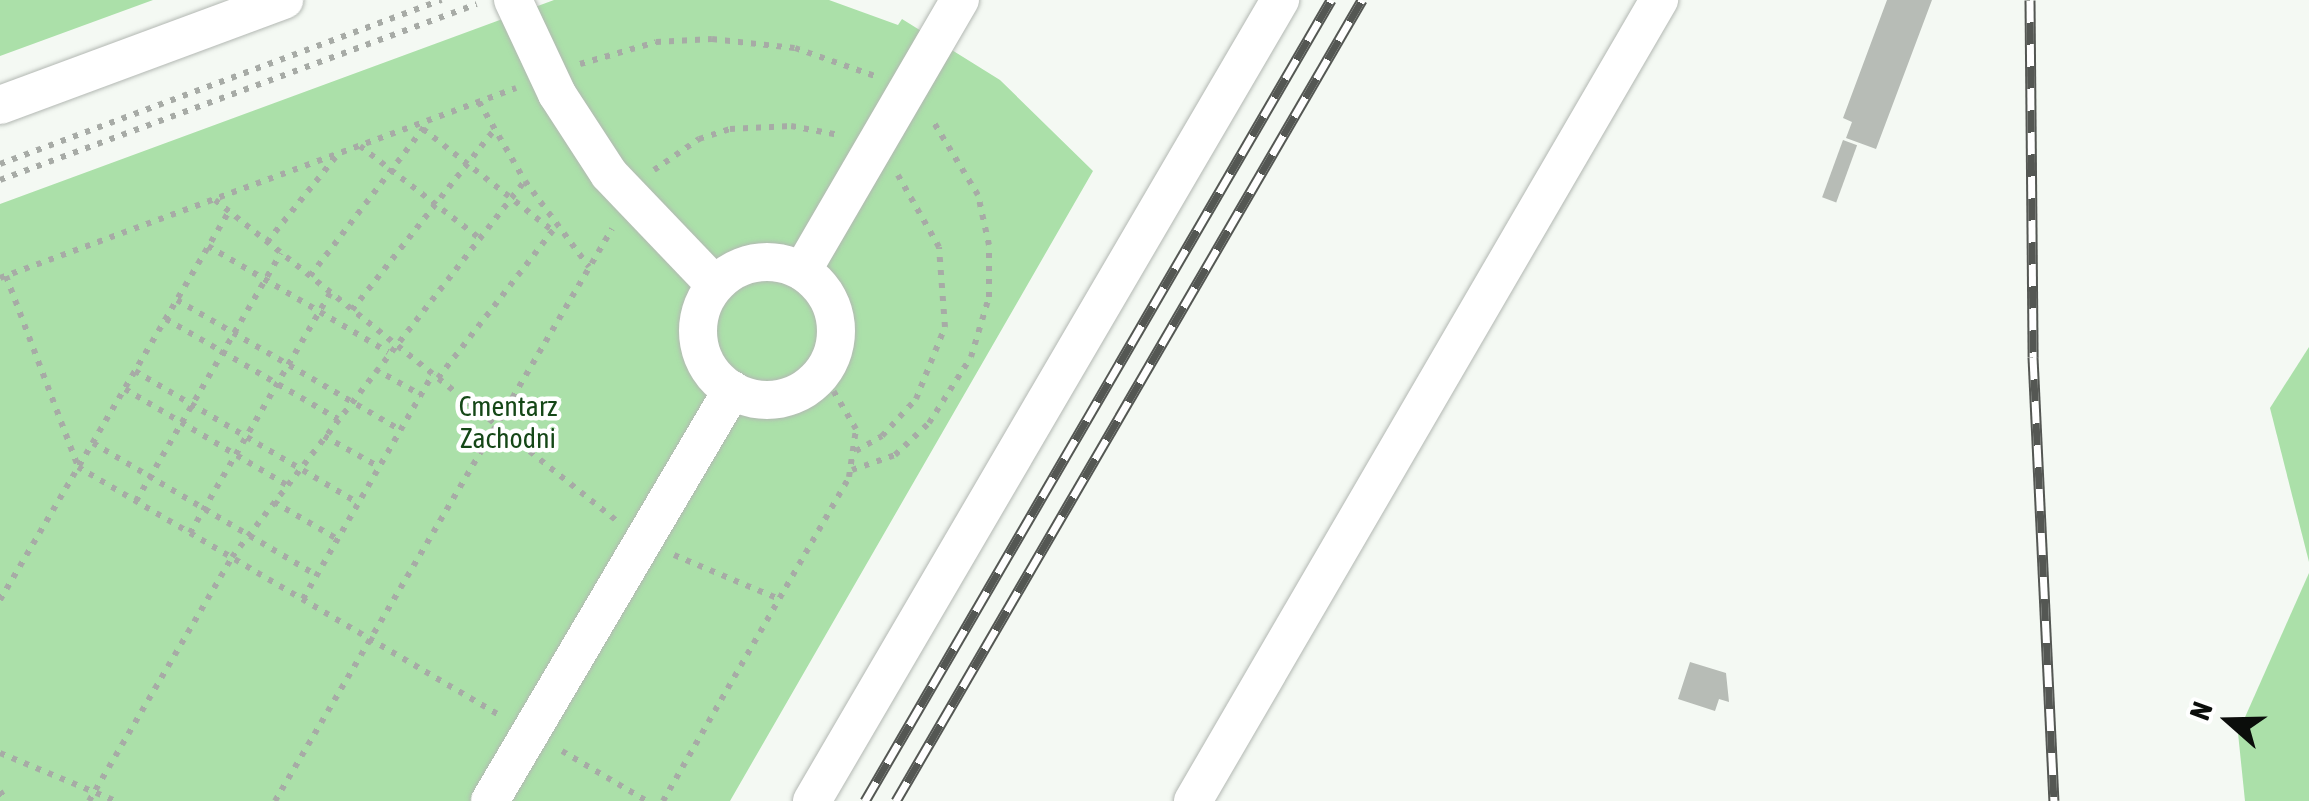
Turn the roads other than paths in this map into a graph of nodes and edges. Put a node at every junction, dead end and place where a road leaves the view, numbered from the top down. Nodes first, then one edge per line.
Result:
1 (284, 0) edge
2 (513, 0) edge
3 (960, 0) edge
4 (1280, 0) edge
5 (1660, 0) edge
6 (0, 106) edge
7 (802, 271) junction
8 (715, 286) junction
9 (732, 390) junction
10 (490, 801) edge
11 (812, 801) edge
12 (1193, 801) edge

1 - 6 street
2 - 8 street
3 - 7 street
4 - 11 street
5 - 12 street
7 - 8 street
7 - 9 street
8 - 9 street
9 - 10 street

